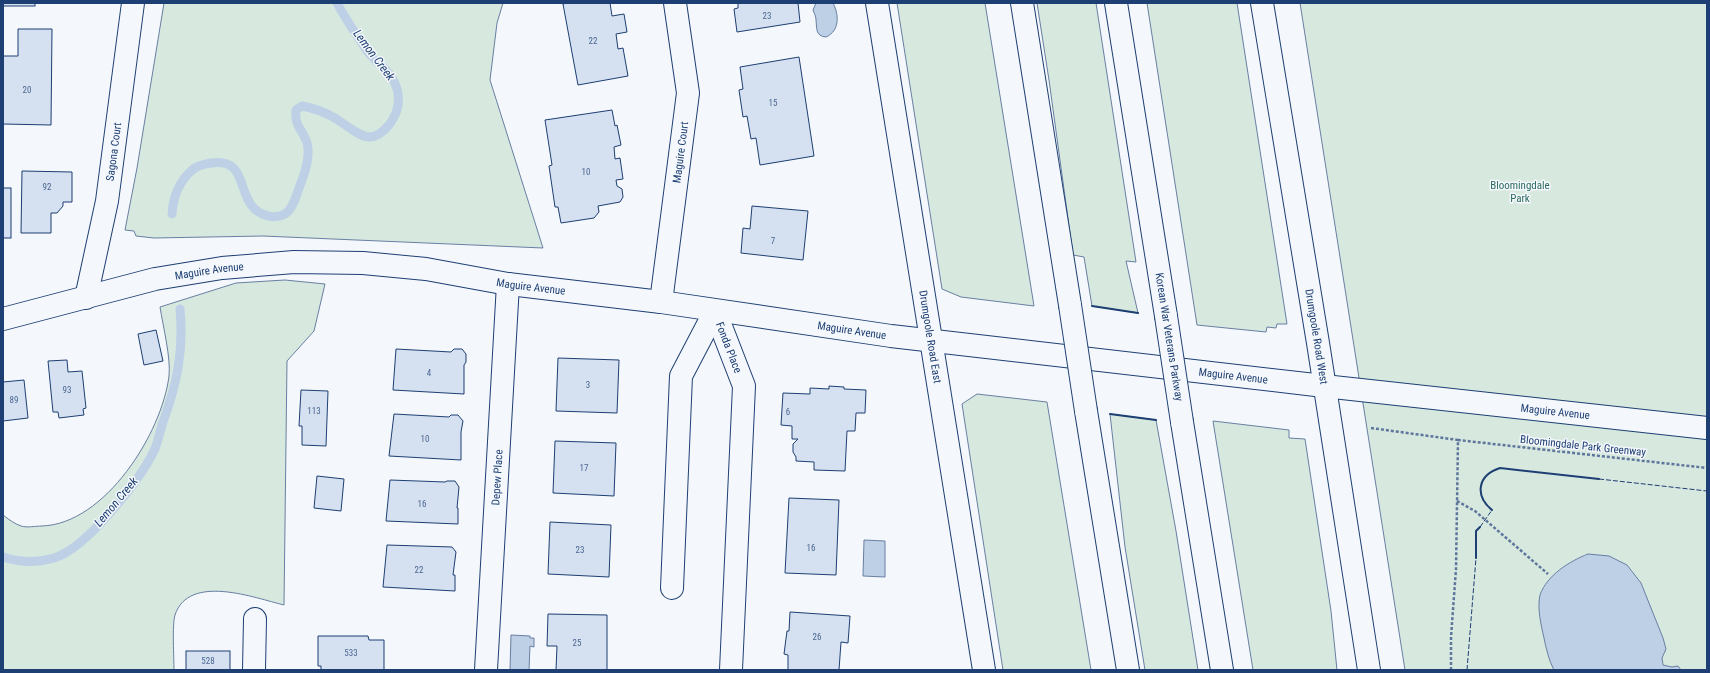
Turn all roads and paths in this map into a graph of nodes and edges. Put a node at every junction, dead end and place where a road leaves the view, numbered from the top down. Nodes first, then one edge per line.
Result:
1 (133, 3) edge
2 (675, 3) edge
3 (877, 3) edge
4 (1022, 3) edge
5 (1116, 3) edge
6 (1262, 3) edge
7 (508, 284) junction
8 (86, 298) junction
9 (662, 302) junction
10 (715, 311) junction
11 (3, 319) edge
12 (931, 340) junction
13 (1324, 386) junction
14 (1371, 428) dead end
15 (1707, 428) edge
16 (1458, 440) junction
17 (1707, 468) edge
18 (1457, 501) junction
19 (1548, 574) dead end
20 (672, 588) dead end
21 (255, 619) dead end
22 (254, 670) edge
23 (486, 670) edge
24 (731, 670) edge
25 (984, 670) edge
26 (1128, 670) edge
27 (1222, 670) edge
28 (1369, 670) edge
29 (1451, 670) edge

1 - 8 main road, Sagona Court
2 - 9 main road, Maguire Court
3 - 12 main road, Drumgoole Road East
4 - 26 main road, bridge
5 - 27 main road, Korean War Veterans Parkway, bridge
6 - 13 main road, Drumgoole Road West
7 - 8 main road, Maguire Avenue
7 - 9 main road, Maguire Avenue
7 - 23 main road, Depew Place
8 - 11 main road, Maguire Avenue
9 - 10 main road, Maguire Avenue
10 - 12 main road, Maguire Avenue
10 - 20 main road, Fonda Place
10 - 24 main road, Fonda Place
12 - 13 main road, Maguire Avenue
12 - 25 main road, Drumgoole Road East
13 - 15 main road, Maguire Avenue
13 - 28 main road, Drumgoole Road West
14 - 16 path, Bloomingdale Park Greenway
16 - 17 path, Bloomingdale Park Greenway
16 - 18 path
18 - 19 path
18 - 29 path
21 - 22 main road

